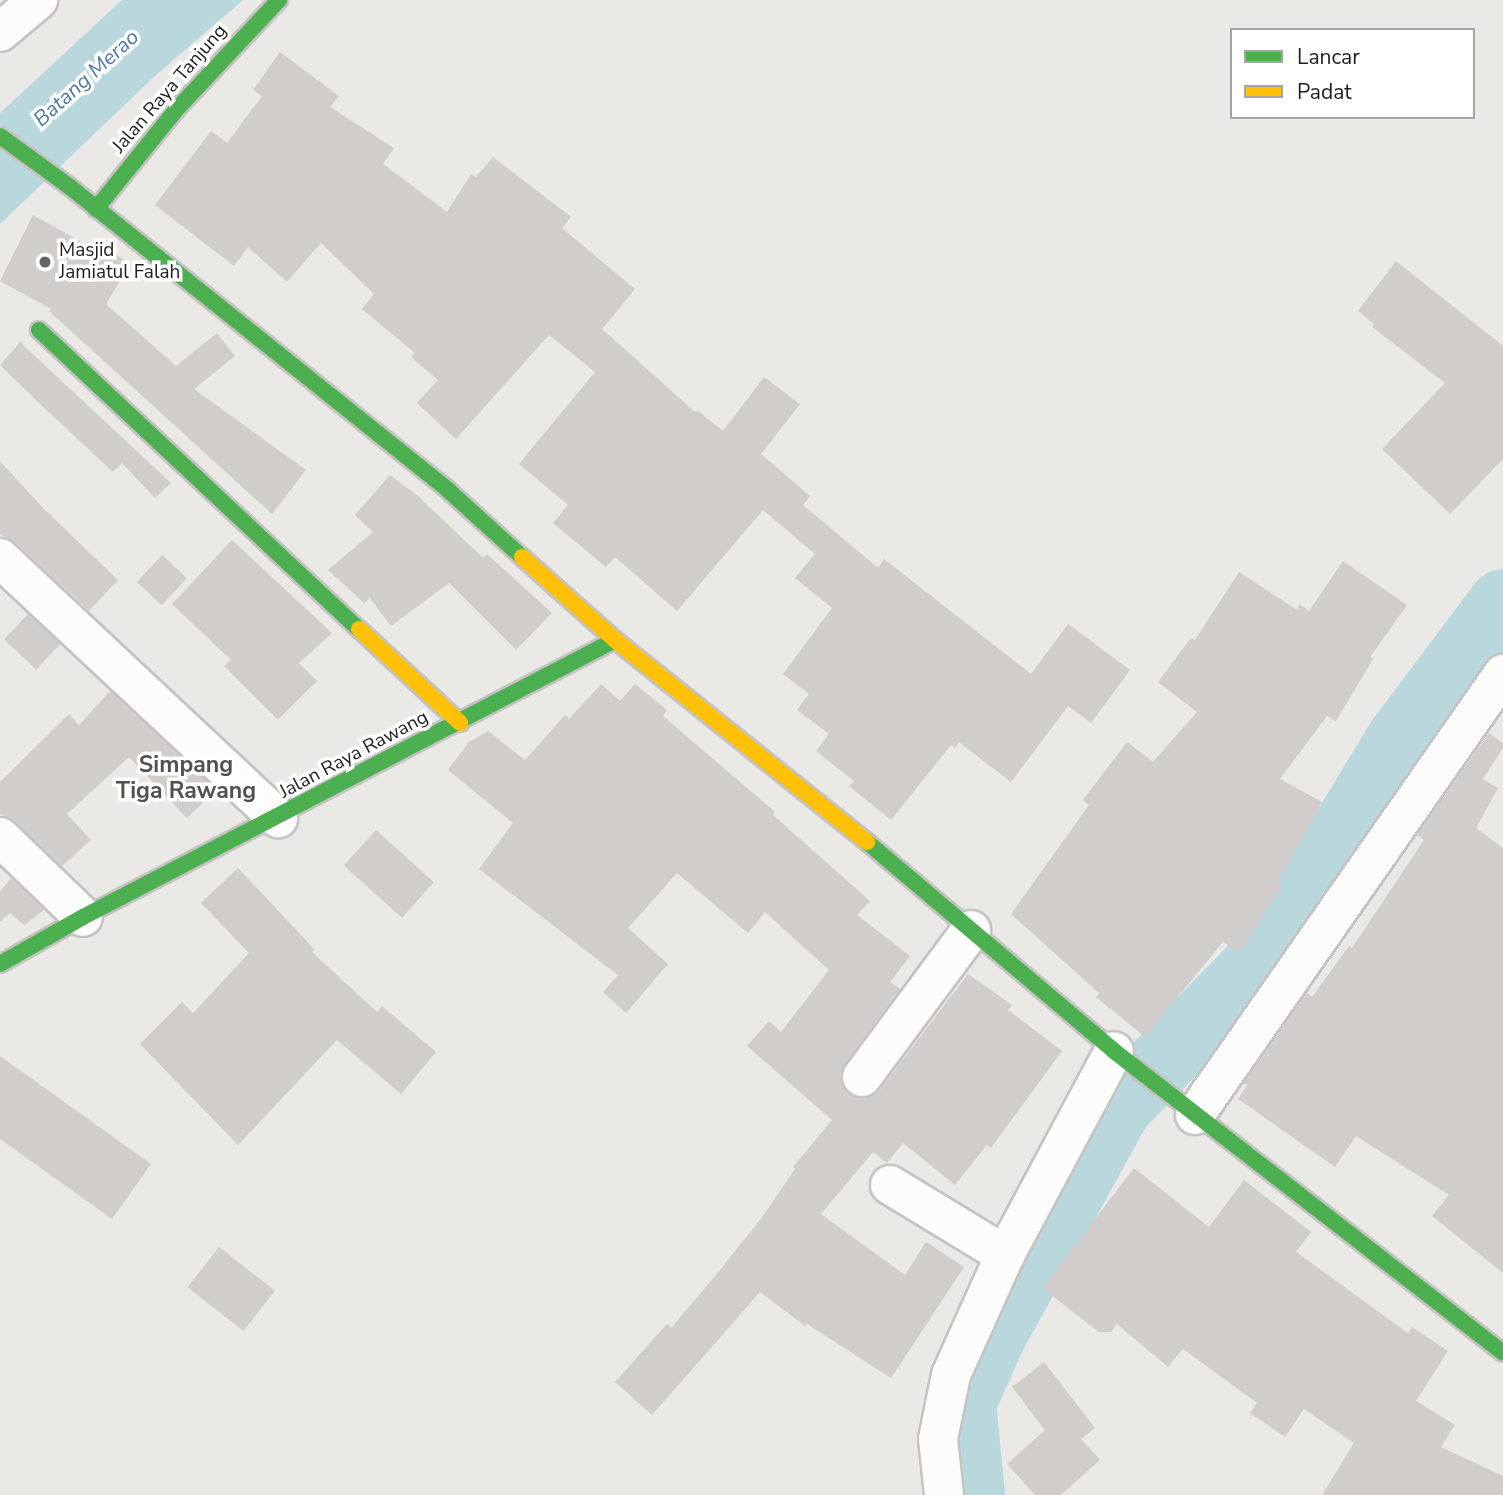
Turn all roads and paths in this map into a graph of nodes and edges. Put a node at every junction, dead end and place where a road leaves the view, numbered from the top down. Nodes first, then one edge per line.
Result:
1 (38, 0) edge
2 (279, 0) edge
3 (0, 32) edge
4 (0, 135) edge
5 (96, 209) junction
6 (39, 330) dead end
7 (0, 558) edge
8 (615, 640) junction
9 (1503, 674) edge
10 (460, 723) junction
11 (278, 818) junction
12 (0, 837) edge
13 (83, 917) junction
14 (971, 930) junction
15 (0, 964) edge
16 (1122, 1057) junction
17 (862, 1077) dead end
18 (1187, 1109) junction
19 (890, 1185) dead end
20 (1005, 1255) junction
21 (1503, 1353) edge
22 (944, 1495) edge

1 - 3 street
2 - 5 main road, Jalan Raya Tanjung
4 - 5 main road
5 - 8 main road
6 - 10 main road
7 - 11 street
8 - 10 main road, Jalan Raya Rawang
8 - 14 main road
9 - 18 street
10 - 11 main road, Jalan Raya Rawang
11 - 13 main road, Jalan Raya Rawang
12 - 13 street
13 - 15 main road, Jalan Raya Rawang
14 - 16 main road
14 - 17 street
16 - 18 main road
16 - 20 street
18 - 21 main road
19 - 20 street
20 - 22 street

